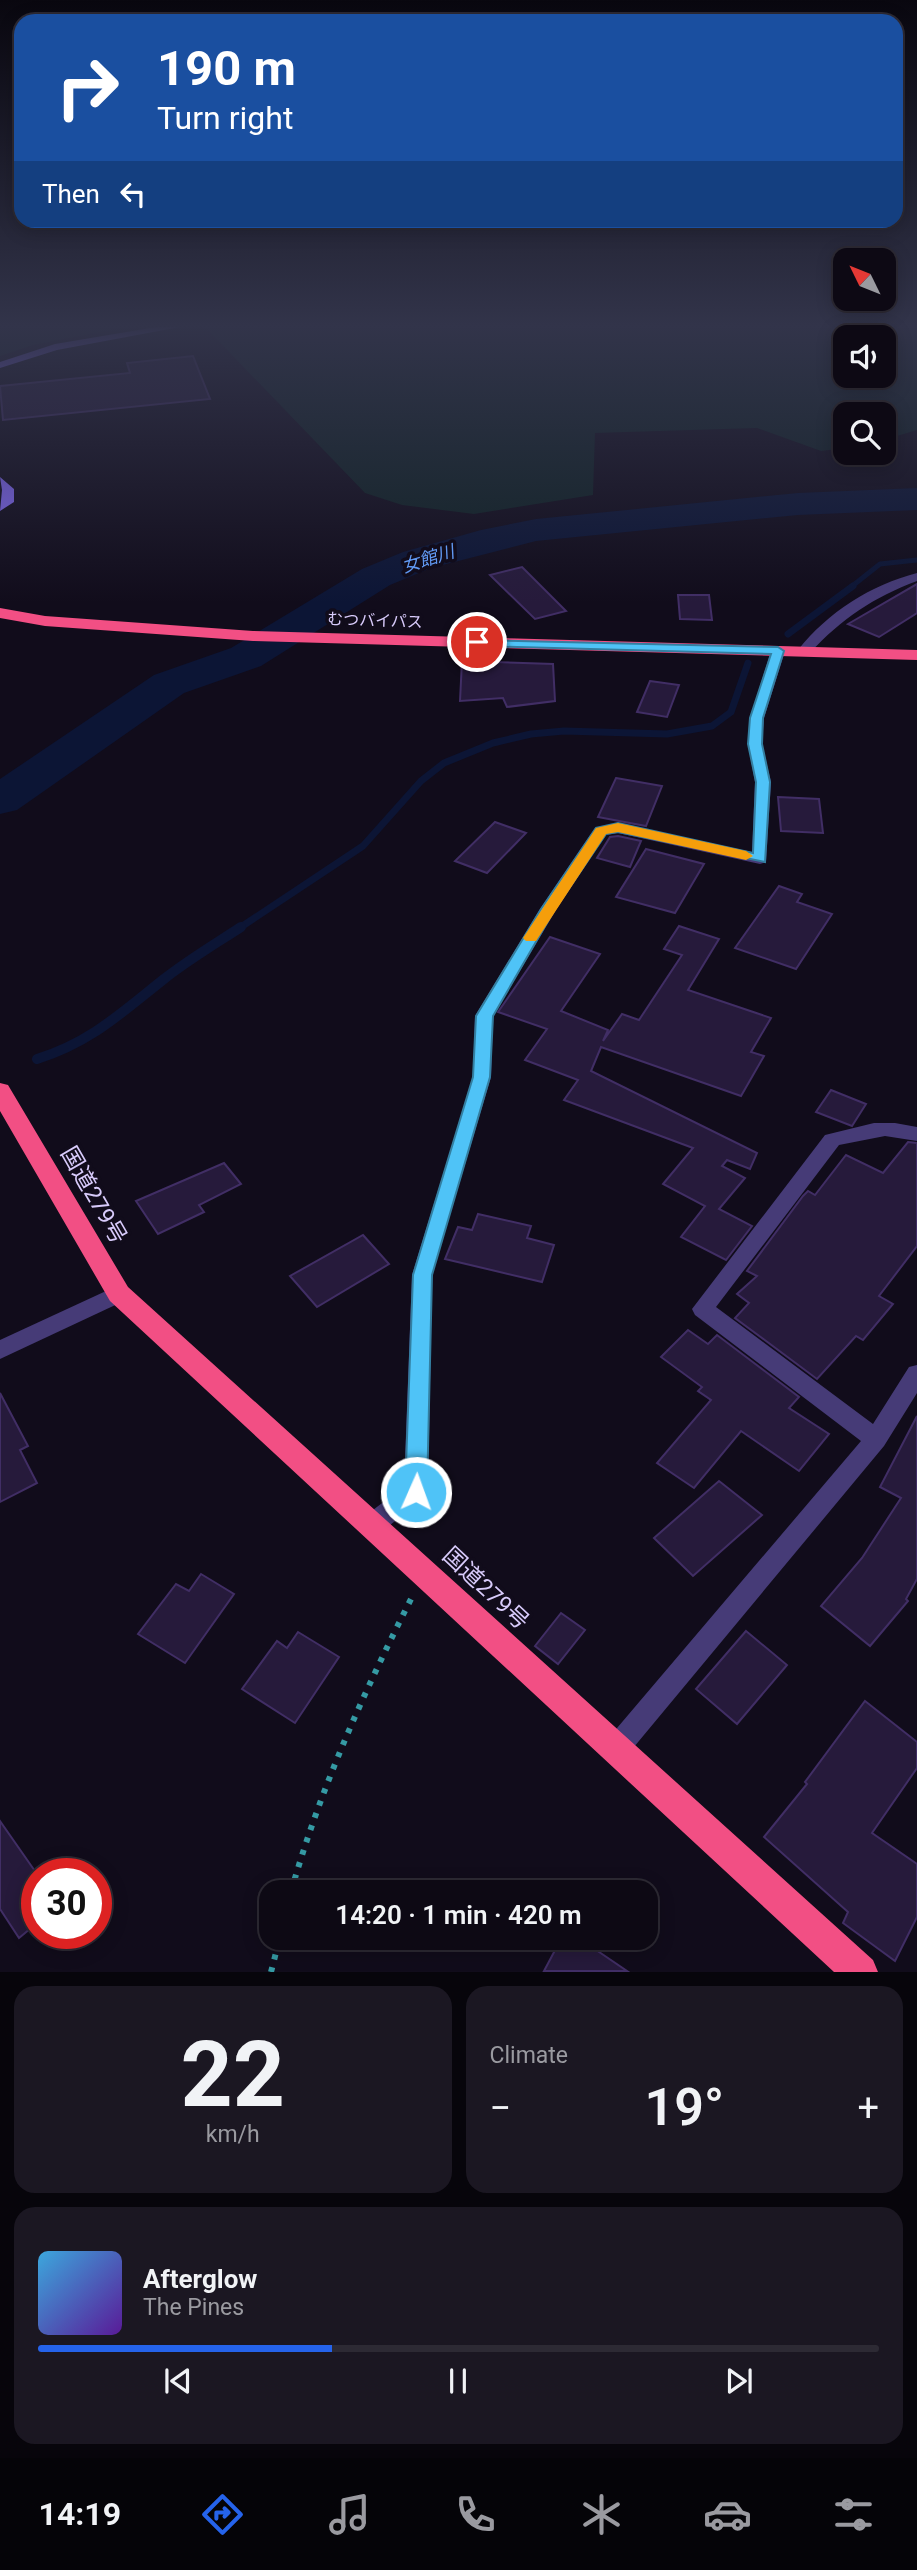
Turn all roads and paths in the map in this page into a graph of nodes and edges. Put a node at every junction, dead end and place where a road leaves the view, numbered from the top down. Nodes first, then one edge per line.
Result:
1 (0, 480) edge
2 (0, 507) edge
3 (917, 577) edge
4 (0, 613) edge
5 (806, 650) junction
6 (778, 651) junction
7 (917, 655) edge
8 (0, 1091) edge
9 (917, 1134) edge
10 (119, 1294) junction
11 (0, 1350) edge
12 (917, 1374) edge
13 (876, 1439) junction
14 (372, 1525) junction
15 (425, 1572) junction
16 (615, 1750) junction
17 (294, 1880) edge
18 (277, 1950) edge
19 (271, 1972) edge
20 (861, 1972) edge

1 - 2 street
3 - 5 street
4 - 6 highway, むつバイパス
5 - 6 highway, むつバイパス
5 - 7 highway, むつバイパス
6 - 14 street
8 - 10 highway, 国道279号
9 - 13 street
10 - 11 street
10 - 14 highway, 国道279号
12 - 13 street
13 - 16 street
14 - 15 highway, 国道279号
15 - 16 highway, 国道279号
15 - 17 path
16 - 20 highway, 国道279号
18 - 19 path

